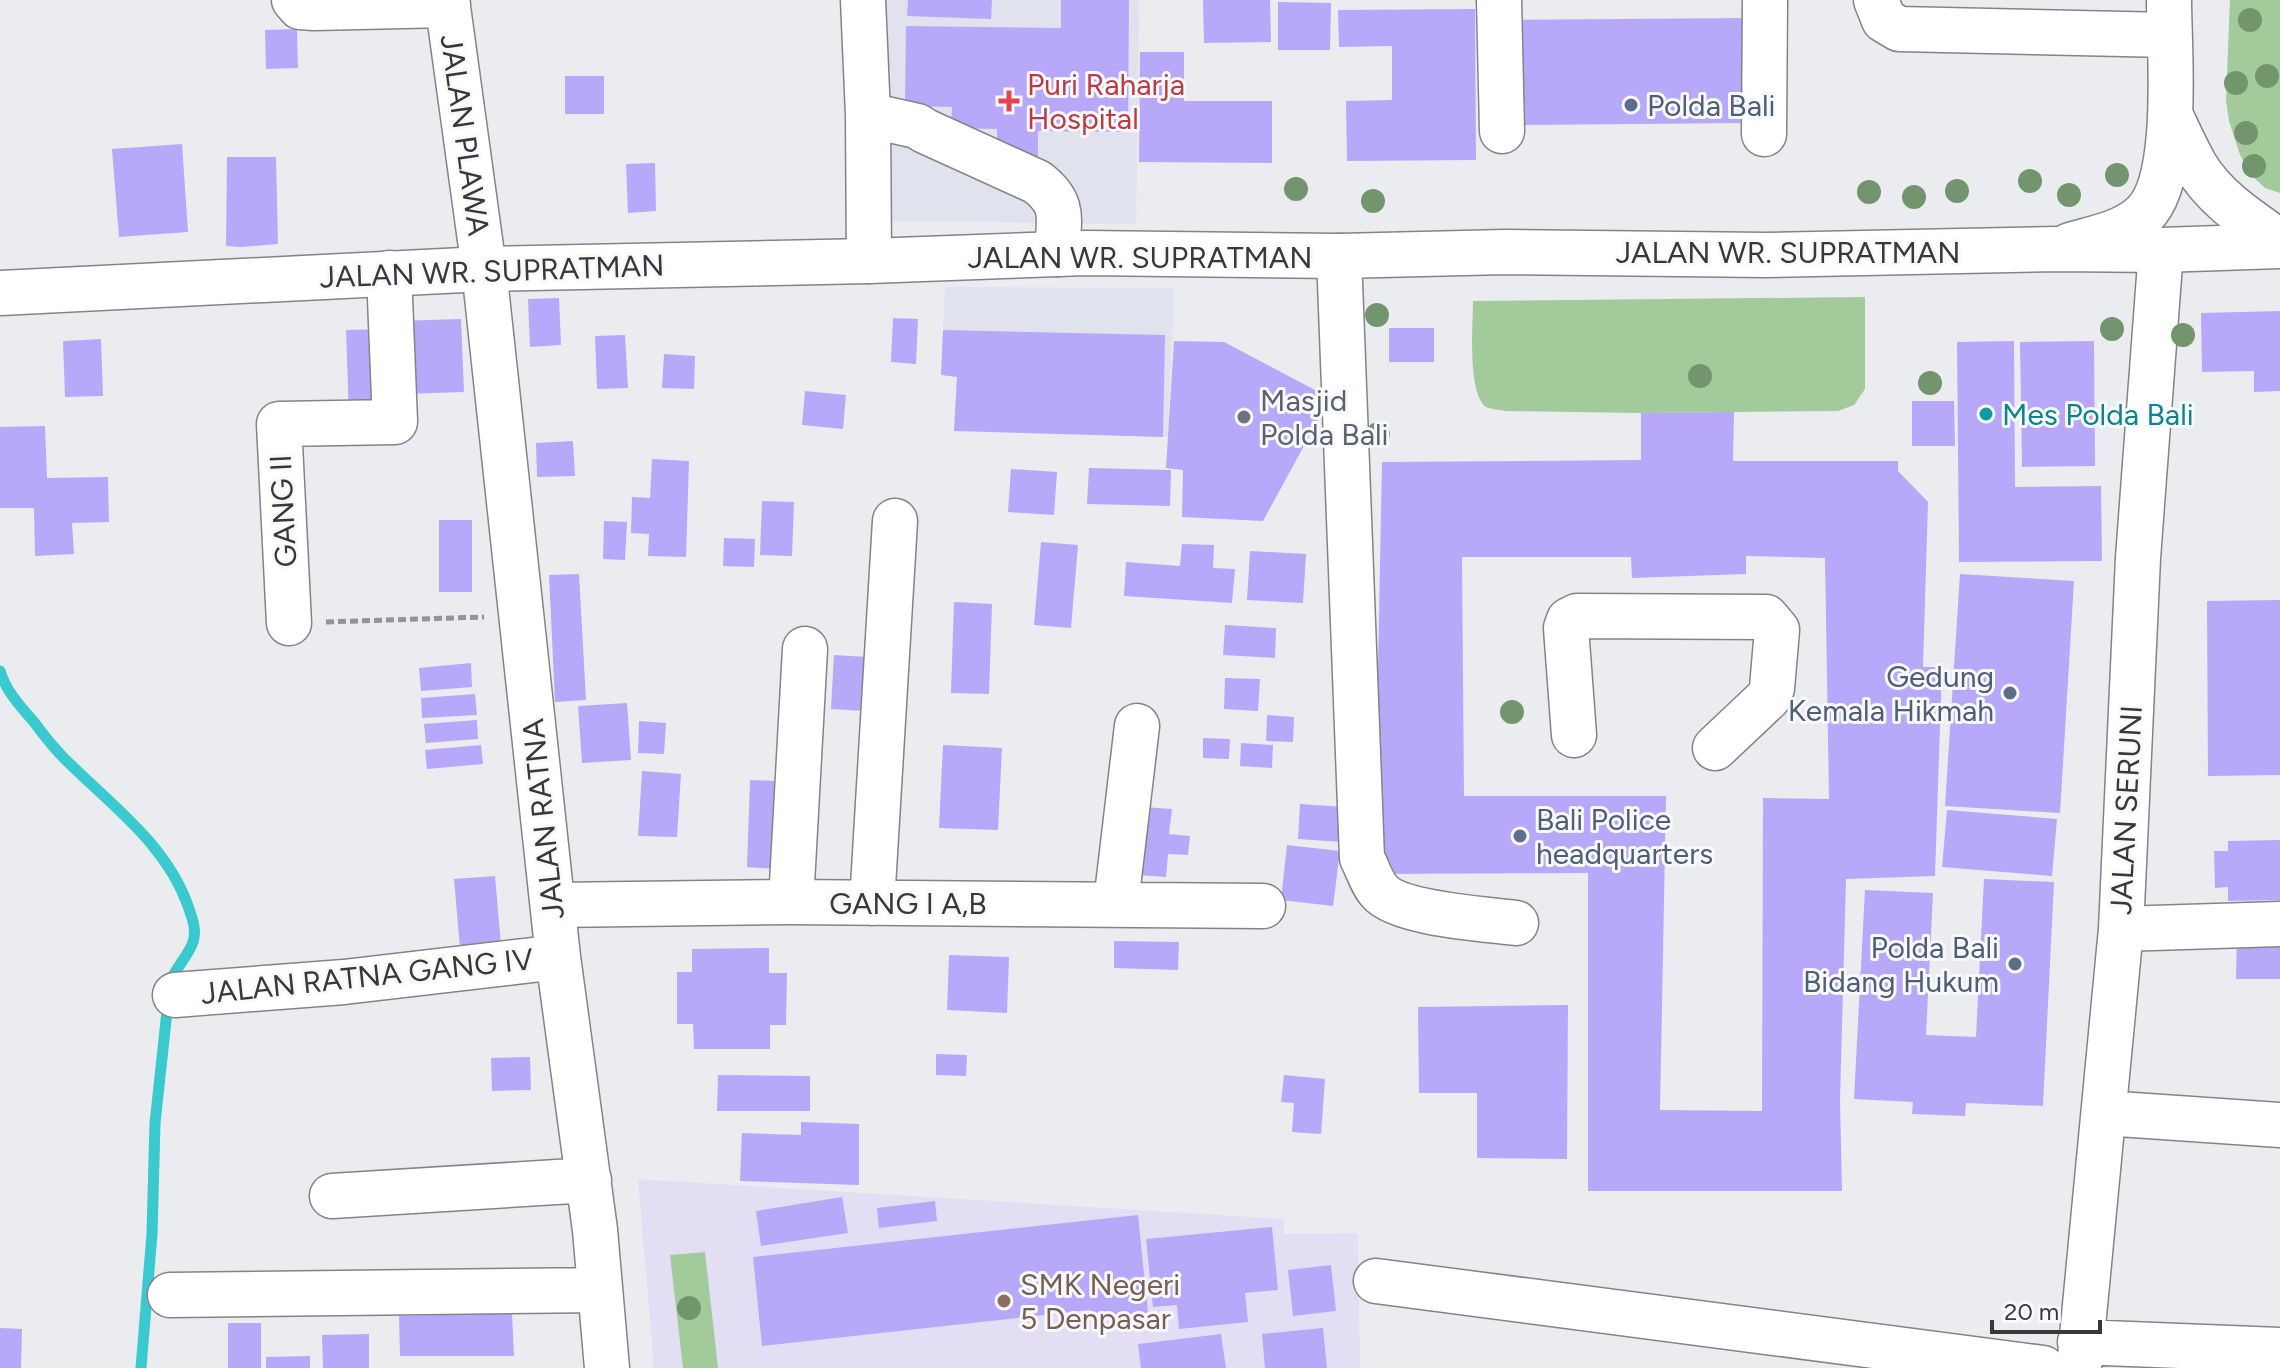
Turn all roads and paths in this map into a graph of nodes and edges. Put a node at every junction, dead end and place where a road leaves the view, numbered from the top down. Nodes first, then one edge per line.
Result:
1 (294, 0) edge
2 (863, 0) edge
3 (1499, 0) edge
4 (1765, 0) edge
5 (1876, 0) edge
6 (448, 2) edge
7 (2113, 16) edge
8 (2169, 17) edge
9 (2170, 114) junction
10 (868, 115) junction
11 (1502, 131) dead end
12 (1764, 134) dead end
13 (2280, 244) edge
14 (2058, 249) junction
15 (2161, 250) junction
16 (1057, 254) junction
17 (1339, 256) junction
18 (869, 261) junction
19 (484, 269) junction
20 (389, 273) junction
21 (0, 293) edge
22 (895, 521) dead end
23 (521, 616) junction
24 (289, 623) joint
25 (805, 649) dead end
26 (1137, 726) dead end
27 (1574, 735) dead end
28 (1715, 748) dead end
29 (791, 902) junction
30 (872, 903) junction
31 (1116, 903) junction
32 (554, 905) junction
33 (1263, 906) dead end
34 (1516, 923) dead end
35 (2280, 924) edge
36 (2121, 929) junction
37 (558, 957) junction
38 (175, 995) dead end
39 (2104, 1113) junction
40 (2280, 1125) edge
41 (589, 1180) junction
42 (332, 1196) dead end
43 (1376, 1281) dead end
44 (600, 1290) junction
45 (170, 1295) dead end
46 (2280, 1350) edge
47 (2080, 1355) edge
48 (607, 1368) edge
49 (2043, 1368) edge

1 - 6 street
2 - 10 street
3 - 11 street
4 - 12 street
5 - 7 street
6 - 19 street, JALAN PLAWA
7 - 8 street
8 - 9 street
9 - 13 street
9 - 14 street
10 - 16 street
10 - 18 street
13 - 15 street, JALAN WR. SUPRATMAN
14 - 15 street, JALAN WR. SUPRATMAN
14 - 17 street, JALAN WR. SUPRATMAN
15 - 36 street, JALAN SERUNI
16 - 17 street, JALAN WR. SUPRATMAN
16 - 18 street, JALAN WR. SUPRATMAN
17 - 34 street
18 - 19 street, JALAN WR. SUPRATMAN
19 - 20 street, JALAN WR. SUPRATMAN
19 - 23 street, JALAN RATNA
20 - 21 street, JALAN WR. SUPRATMAN
20 - 24 street, GANG II
22 - 30 street
23 - 24 path
23 - 32 street, JALAN RATNA
25 - 29 street
26 - 31 street
27 - 28 street
29 - 30 street, GANG I A,B
29 - 32 street, GANG I A,B
30 - 31 street, GANG I A,B
31 - 33 street, GANG I A,B
32 - 37 street, JALAN RATNA
35 - 36 street
36 - 39 street, JALAN SERUNI
37 - 38 street, JALAN RATNA GANG IV
37 - 41 street, JALAN RATNA
39 - 40 street
39 - 47 street, JALAN SERUNI
41 - 42 street
41 - 44 street, JALAN RATNA
43 - 49 street
44 - 45 street
44 - 48 street, JALAN RATNA
46 - 47 street

